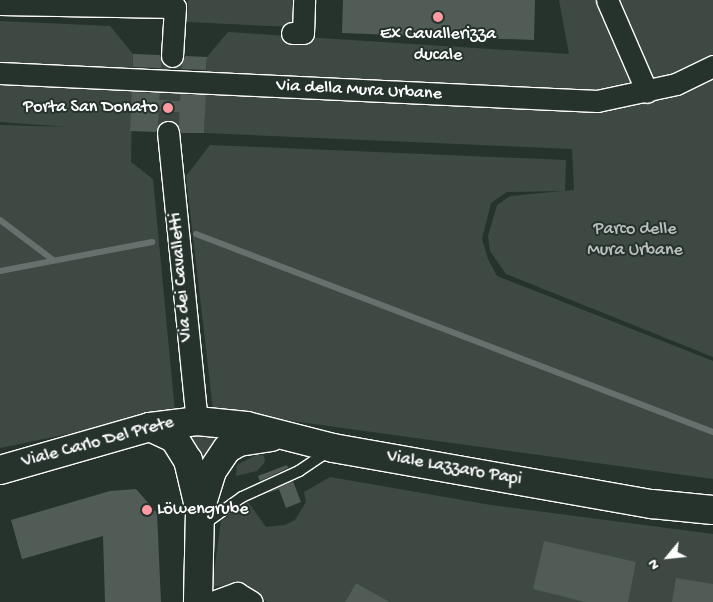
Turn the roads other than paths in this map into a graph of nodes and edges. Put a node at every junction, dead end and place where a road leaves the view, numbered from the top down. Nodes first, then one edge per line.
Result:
1 (304, 0) edge
2 (608, 0) edge
3 (0, 4) edge
4 (292, 33) dead end
5 (172, 56) tunnel mouth
6 (713, 66) edge
7 (0, 73) edge
8 (647, 92) junction
9 (168, 132) tunnel mouth
10 (196, 421) junction
11 (150, 427) junction
12 (285, 436) junction
13 (333, 448) junction
14 (0, 470) edge
15 (713, 510) edge
16 (200, 519) junction
17 (198, 602) edge
18 (212, 602) edge
19 (252, 602) edge

1 - 4 street
2 - 8 street
3 - 5 street
6 - 8 street, Via della Mura Urbane
7 - 8 street, Via della Mura Urbane
9 - 10 street, Via dei Cavalletti
10 - 11 main road, Viale Carlo Del Prete
10 - 12 main road, Viale Lazzaro Papi
11 - 14 main road, Viale Carlo Del Prete
11 - 16 main road
12 - 13 main road, Viale Lazzaro Papi
12 - 16 main road
13 - 15 main road, Viale Lazzaro Papi
13 - 16 lane
16 - 17 main road
18 - 19 street

